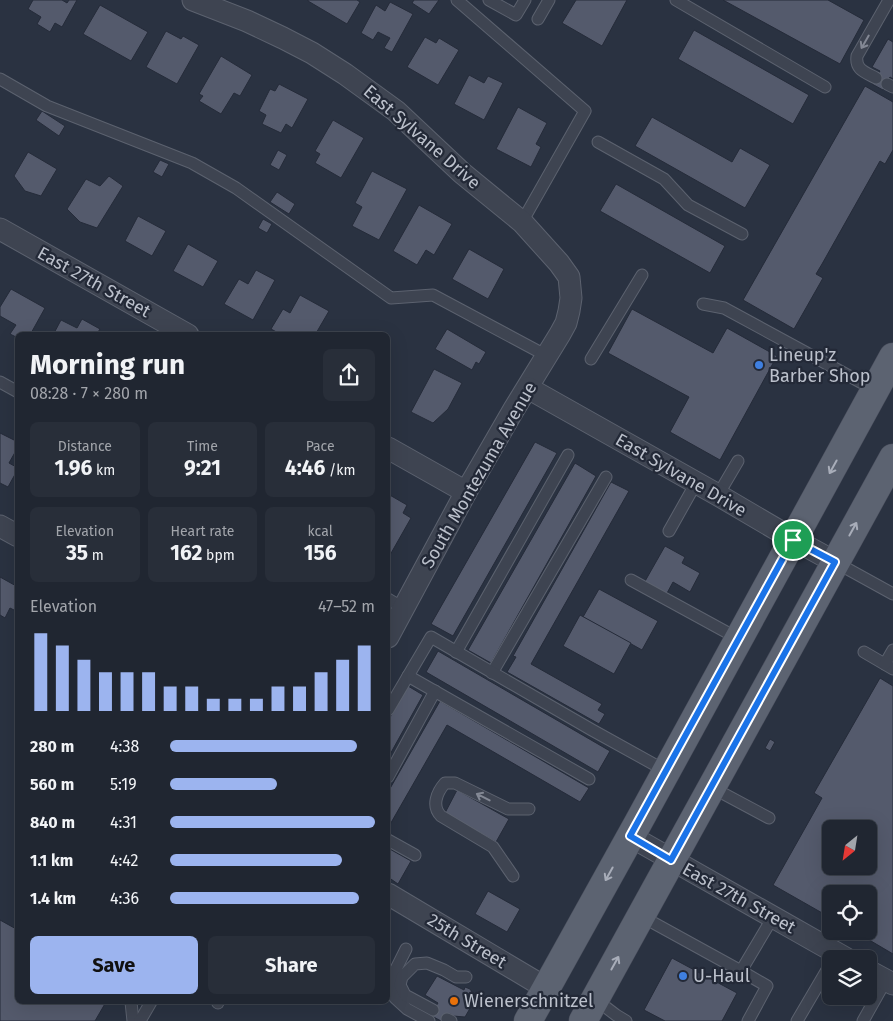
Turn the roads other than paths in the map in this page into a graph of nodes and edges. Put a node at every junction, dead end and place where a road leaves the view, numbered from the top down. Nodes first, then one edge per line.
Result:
1 (194, 0) edge
2 (457, 0) edge
3 (489, 0) edge
4 (525, 0) edge
5 (549, 0) edge
6 (676, 0) edge
7 (889, 0) edge
8 (538, 19) dead end
9 (876, 78) dead end
10 (0, 79) edge
11 (825, 87) dead end
12 (598, 142) dead end
13 (522, 222) junction
14 (0, 229) edge
15 (742, 234) dead end
16 (642, 275) dead end
17 (703, 304) dead end
18 (569, 312) joint
19 (183, 332) edge
20 (547, 356) junction
21 (893, 357) edge
22 (592, 359) dead end
23 (0, 382) edge
24 (528, 388) junction
25 (15, 390) edge
26 (875, 390) junction
27 (390, 449) edge
28 (568, 455) dead end
29 (893, 458) edge
30 (738, 461) dead end
31 (606, 477) dead end
32 (696, 483) junction
33 (466, 492) junction
34 (718, 495) junction
35 (0, 526) edge
36 (669, 531) dead end
37 (15, 534) edge
38 (793, 540) junction
39 (835, 562) junction
40 (630, 580) dead end
41 (893, 594) edge
42 (395, 604) edge
43 (390, 628) edge
44 (738, 639) junction
45 (893, 650) edge
46 (456, 652) junction
47 (864, 652) dead end
48 (889, 666) edge
49 (492, 673) junction
50 (408, 676) junction
51 (435, 691) junction
52 (390, 707) edge
53 (666, 771) junction
54 (390, 773) edge
55 (589, 779) dead end
56 (711, 787) junction
57 (529, 809) dead end
58 (769, 818) dead end
59 (630, 836) junction
60 (390, 841) edge
61 (414, 855) dead end
62 (671, 860) junction
63 (512, 876) dead end
64 (390, 895) edge
65 (640, 916) junction
66 (773, 917) junction
67 (406, 949) dead end
68 (825, 950) edge
69 (741, 971) junction
70 (466, 977) dead end
71 (882, 979) edge
72 (822, 982) edge
73 (546, 988) junction
74 (131, 1004) edge
75 (150, 1004) edge
76 (589, 1010) edge
77 (431, 1016) edge
78 (133, 1021) edge
79 (140, 1021) edge
80 (528, 1021) edge
81 (626, 1021) edge
82 (748, 1021) edge
83 (797, 1021) edge
84 (863, 1021) edge

1 - 13 street, East Sylvane Drive
2 - 13 lane
3 - 4 lane
5 - 8 lane
6 - 11 lane
7 -> 9 lane
10 - 20 lane
12 - 15 lane
13 - 18 street, East Sylvane Drive
14 - 19 street, East 27th Street
16 - 22 lane
17 - 26 lane
18 - 20 street, South Montezuma Avenue
20 - 24 street, South Montezuma Avenue
21 - 26 main road
23 - 25 lane
24 - 32 street, East Sylvane Drive
24 - 33 street, South Montezuma Avenue
26 -> 38 main road
27 - 33 street
28 - 46 lane
39 -> 29 main road
30 - 34 lane
31 - 49 lane
32 - 34 street, East Sylvane Drive
32 - 36 lane
33 - 42 street, South Montezuma Avenue
34 - 38 street, East Sylvane Drive
35 - 37 street
38 - 39 street, East Sylvane Drive
38 - 44 main road
39 - 41 lane
39 - 56 main road
40 - 44 lane
42 - 43 street, South Montezuma Avenue
44 - 53 main road
45 - 48 lane
46 - 49 lane
46 - 50 lane
47 - 48 lane
49 - 53 lane
50 - 51 lane
50 - 52 lane
51 - 54 lane
51 - 55 lane
53 - 59 main road
56 - 58 lane
56 - 62 main road
57 -> 63 lane
59 - 62 street, East 27th Street
59 -> 73 main road
60 - 61 lane
62 - 65 main road
62 - 66 street, East 27th Street
64 - 73 street, 25th Street
65 - 69 lane
76 -> 65 main road
66 - 68 street, East 27th Street
66 - 69 lane
67 - 77 lane
69 - 82 lane
70 - 77 lane
71 - 84 lane
72 - 83 lane
73 - 80 main road
74 - 78 lane
75 - 79 lane
76 - 81 lane

